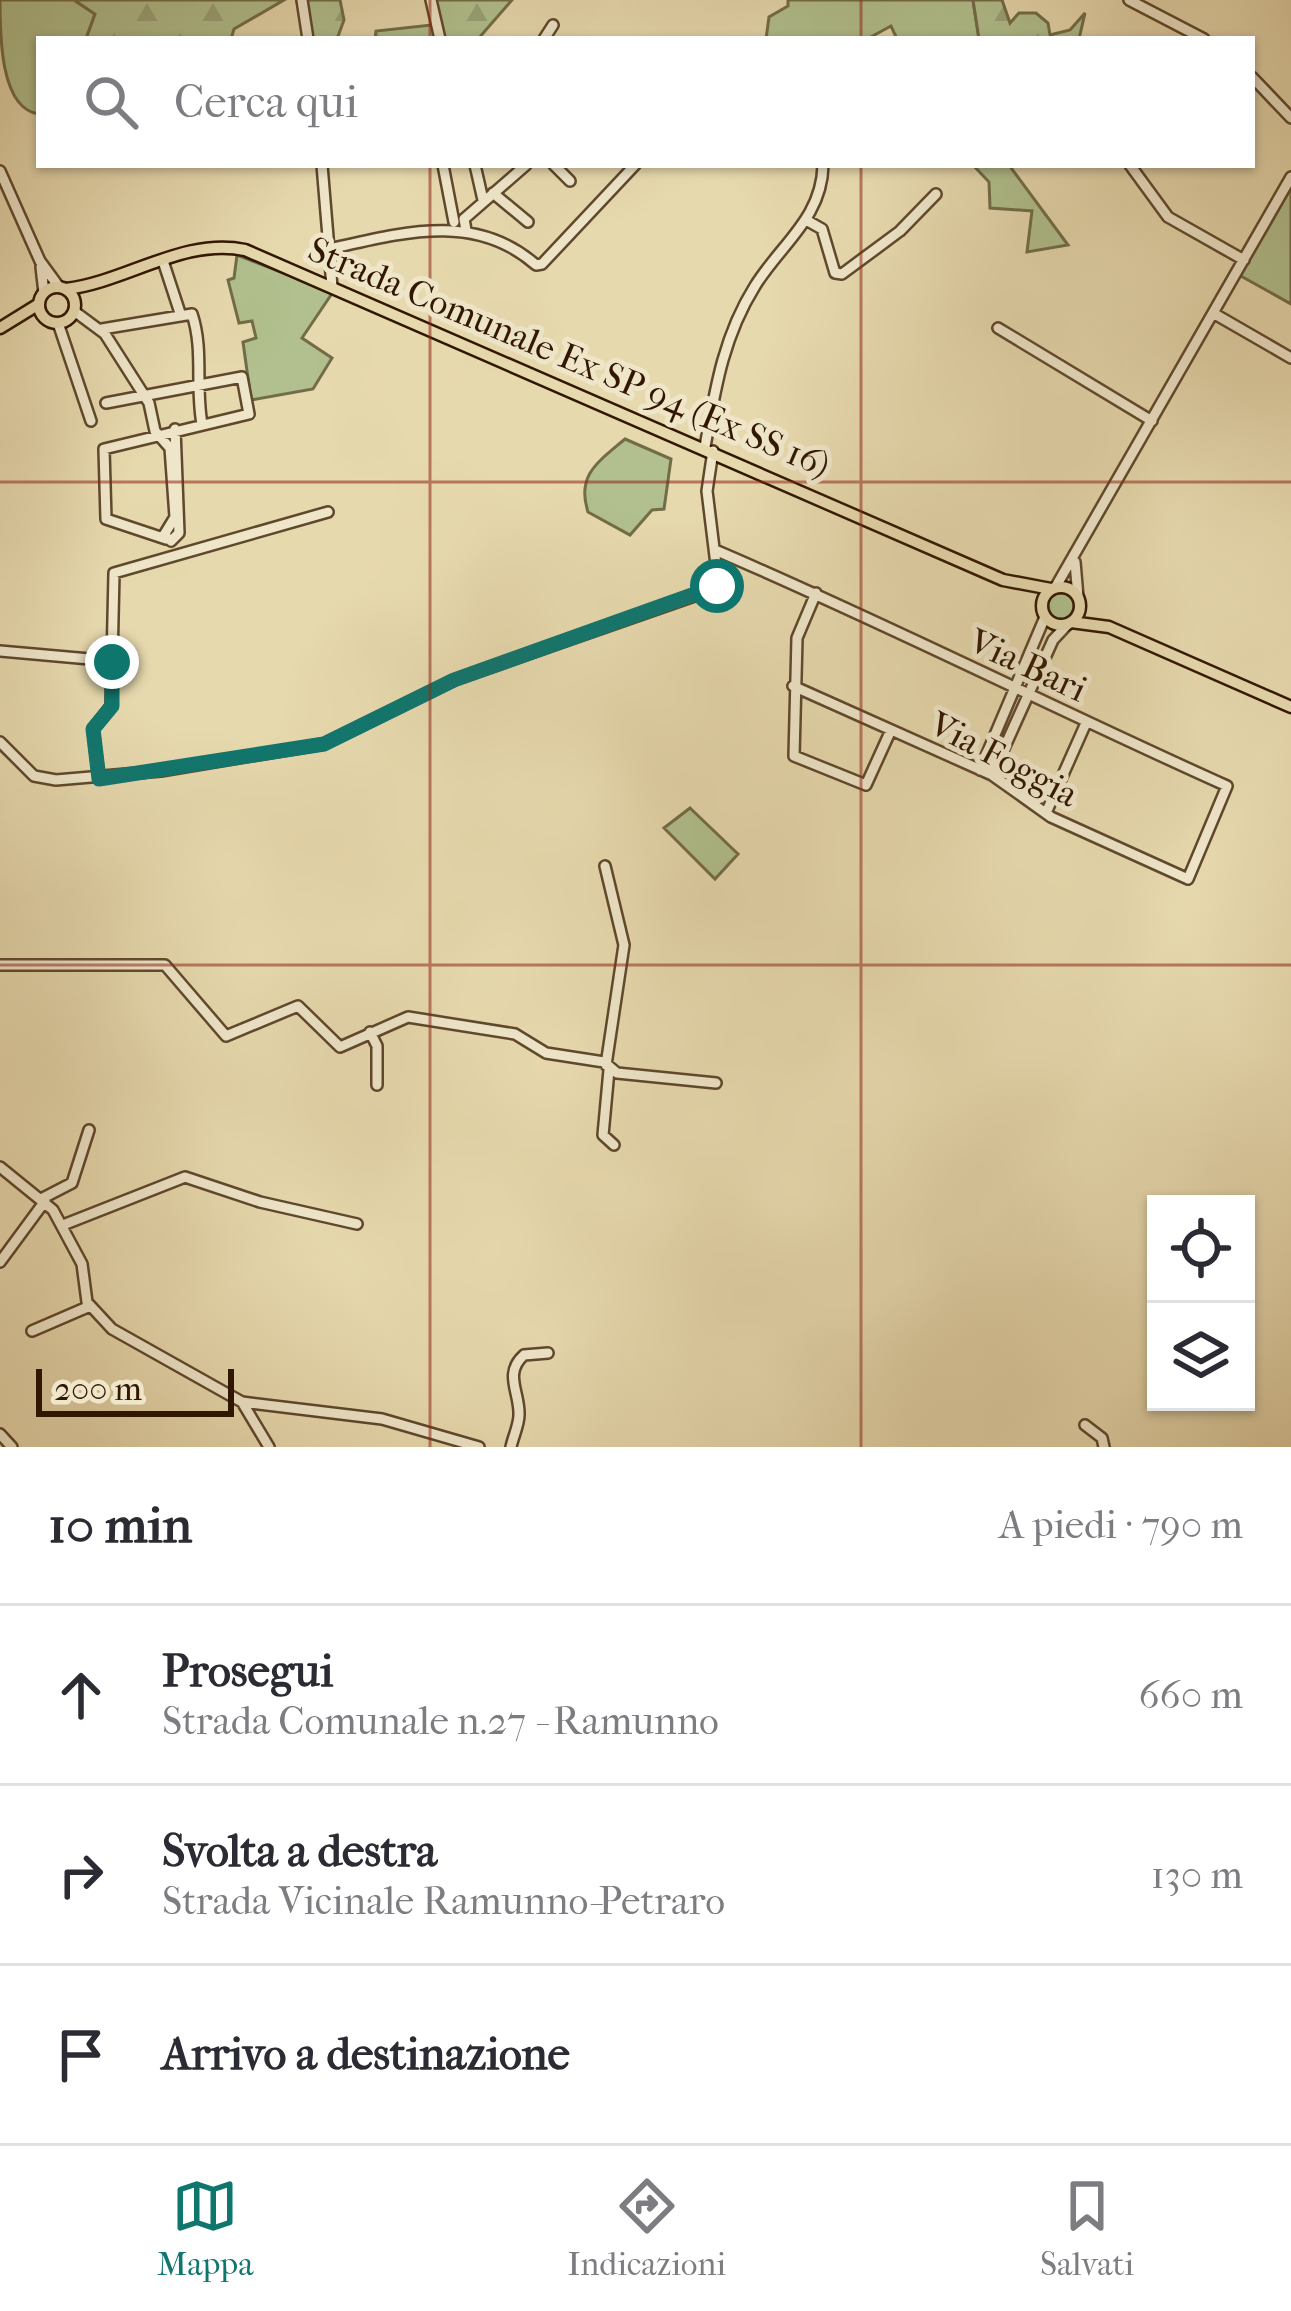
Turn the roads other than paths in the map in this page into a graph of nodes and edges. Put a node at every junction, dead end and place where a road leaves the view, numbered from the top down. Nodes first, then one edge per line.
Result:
1 (302, 0) edge
2 (431, 0) edge
3 (1129, 0) edge
4 (553, 26) dead end
5 (308, 36) edge
6 (439, 36) edge
7 (546, 36) edge
8 (1198, 36) edge
9 (1255, 80) edge
10 (1291, 118) edge
11 (322, 168) edge
12 (443, 168) edge
13 (477, 168) edge
14 (522, 168) edge
15 (557, 168) edge
16 (631, 168) edge
17 (822, 168) edge
18 (1132, 168) edge
19 (0, 171) edge
20 (1291, 177) edge
21 (570, 182) dead end
22 (936, 194) dead end
23 (488, 196) junction
24 (806, 220) junction
25 (528, 222) dead end
26 (458, 225) junction
27 (329, 249) junction
28 (1244, 260) junction
29 (40, 261) junction
30 (163, 261) junction
31 (103, 282) junction
32 (332, 287) junction
33 (63, 288) junction
34 (42, 305) junction
35 (75, 307) junction
36 (1214, 313) junction
37 (181, 316) junction
38 (60, 322) junction
39 (98, 327) junction
40 (0, 328) edge
41 (998, 328) dead end
42 (1291, 358) edge
43 (196, 387) junction
44 (144, 397) junction
45 (106, 403) dead end
46 (91, 421) dead end
47 (1152, 421) junction
48 (202, 424) junction
49 (175, 429) junction
50 (160, 436) junction
51 (709, 449) junction
52 (328, 512) dead end
53 (166, 539) junction
54 (715, 550) junction
55 (1076, 557) junction
56 (1003, 580) junction
57 (1053, 588) junction
58 (816, 593) junction
59 (1078, 597) junction
60 (1044, 615) junction
61 (1069, 623) junction
62 (1109, 627) junction
63 (0, 651) edge
64 (112, 662) junction
65 (793, 686) junction
66 (1015, 690) junction
67 (1027, 697) junction
68 (1291, 707) edge
69 (1086, 723) junction
70 (891, 730) junction
71 (0, 742) edge
72 (980, 770) junction
73 (992, 776) junction
74 (99, 779) junction
75 (1046, 813) junction
76 (605, 866) dead end
77 (1188, 879) joint
78 (0, 965) edge
79 (370, 1032) junction
80 (607, 1068) junction
81 (716, 1083) dead end
82 (377, 1085) dead end
83 (89, 1130) dead end
84 (614, 1145) dead end
85 (0, 1168) edge
86 (43, 1200) junction
87 (357, 1224) dead end
88 (63, 1226) junction
89 (0, 1262) edge
90 (90, 1306) junction
91 (32, 1331) dead end
92 (548, 1353) dead end
93 (242, 1402) junction
94 (1085, 1425) dead end
95 (0, 1435) edge
96 (12, 1447) edge
97 (269, 1447) edge
98 (479, 1447) edge
99 (511, 1447) edge
100 (1104, 1447) edge

1 - 5 street
2 - 6 street
3 - 8 street
4 - 7 street
9 - 10 street
11 - 27 street
12 - 26 street
13 - 23 street
14 - 23 street
15 - 21 street
16 - 26 street
17 - 24 street
18 - 28 street
19 - 29 street
20 - 28 street
22 - 24 street
23 - 25 street
23 - 26 street
24 - 51 street
26 - 27 street
27 - 32 street
28 - 36 street
29 - 33 street
29 - 34 street
30 - 31 main road, Strada Comunale Ex SP 94 (Ex SS 16)
30 - 32 main road, Strada Comunale Ex SP 94 (Ex SS 16)
30 - 37 street
31 - 33 main road, Strada Comunale Ex SP 94 (Ex SS 16)
31 - 35 main road, Strada Comunale Ex SP 94 (Ex SS 16)
32 - 51 main road, Strada Comunale Ex SP 94 (Ex SS 16)
33 - 34 main road, Strada Comunale Ex SP 94 (Ex SS 16)
33 - 35 main road
34 - 38 main road
34 - 40 main road, Strada Comunale Ex SP 94 (Ex SS 16)
35 - 38 main road, Strada Comunale Ex SP 94 (Ex SS 16)
35 - 39 street
36 - 42 street
36 - 47 street
37 - 39 street
37 - 43 street
38 - 39 street
38 - 46 street
39 - 44 street
41 - 47 street
43 - 44 street
43 - 48 street
43 - 48 street
44 - 45 street
44 - 50 street
47 - 55 street
48 - 49 street
49 - 50 street
49 - 53 street
50 - 53 street
50 - 53 street
51 - 54 street
51 - 56 main road, Strada Comunale Ex SP 94 (Ex SS 16)
52 - 64 street
54 - 58 street, Via Bari
54 - 74 street
55 - 57 street
55 - 59 street
56 - 57 main road, Strada Comunale Ex SP 94 (Ex SS 16)
56 - 60 main road, Strada Comunale Ex SP 94 (Ex SS 16)
57 - 59 main road
57 - 60 main road
58 - 65 street
58 - 66 street, Via Bari
59 - 61 main road
59 - 62 main road
60 - 61 main road
60 - 66 street
61 - 62 main road
61 - 67 street
62 - 68 main road
63 - 64 street
64 - 74 street
65 - 70 street, Via Foggia
65 - 70 street
66 - 67 street, Via Bari
66 - 72 street
67 - 69 street, Via Bari
67 - 73 street
69 - 75 street
69 - 77 street, Via Bari
70 - 72 street, Via Foggia
71 - 74 street
72 - 73 street, Via Foggia
73 - 75 street, Via Foggia
75 - 77 street, Via Foggia
76 - 80 street
78 - 79 street
79 - 80 street
79 - 82 street
80 - 81 street
80 - 84 street
83 - 86 street
85 - 86 street
86 - 88 street
86 - 89 street
87 - 88 street
88 - 90 street
90 - 91 street
90 - 93 street
92 - 99 street
93 - 97 street
93 - 98 street
94 - 100 street
95 - 96 street

